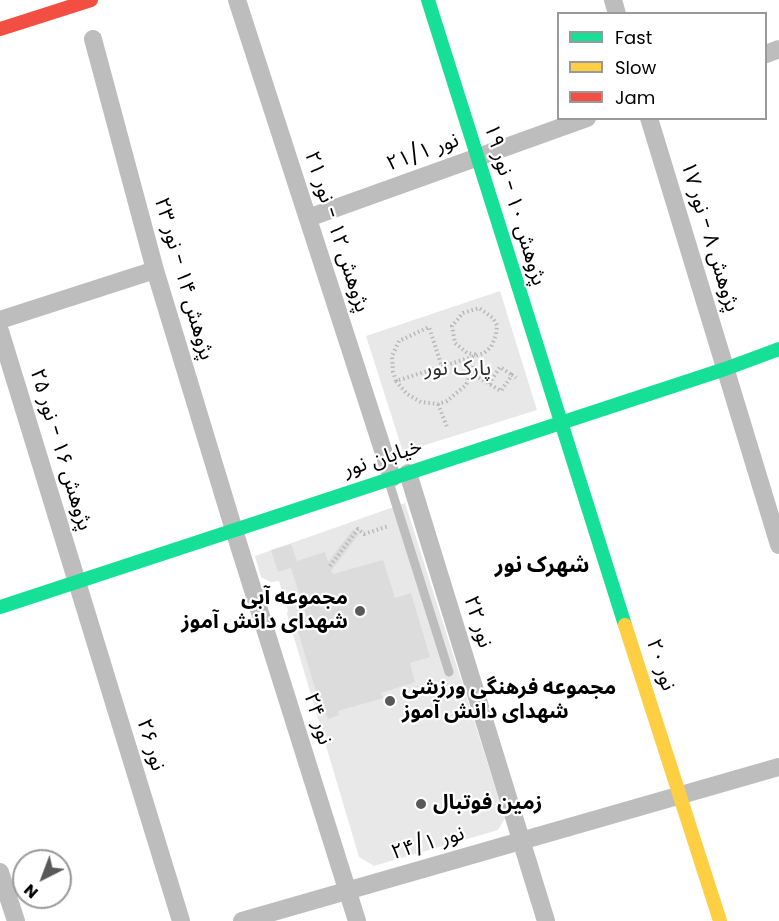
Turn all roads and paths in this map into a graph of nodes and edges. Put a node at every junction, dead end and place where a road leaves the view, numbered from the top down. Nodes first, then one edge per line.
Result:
1 (91, 0) edge
2 (237, 0) edge
3 (428, 0) edge
4 (0, 29) edge
5 (93, 39) dead end
6 (582, 120) edge
7 (650, 120) edge
8 (477, 158) junction
9 (308, 218) junction
10 (155, 270) junction
11 (0, 320) edge
12 (0, 331) edge
13 (779, 349) edge
14 (478, 355) junction
15 (472, 357) junction
16 (442, 367) junction
17 (725, 369) junction
18 (471, 373) junction
19 (396, 381) junction
20 (489, 384) junction
21 (438, 404) junction
22 (560, 423) junction
23 (447, 427) dead end
24 (396, 477) junction
25 (402, 522) junction
26 (234, 530) junction
27 (779, 545) edge
28 (330, 566) dead end
29 (76, 582) junction
30 (0, 607) edge
31 (448, 672) dead end
32 (779, 767) edge
33 (680, 795) junction
34 (522, 841) junction
35 (0, 872) edge
36 (347, 891) junction
37 (16, 921) edge
38 (181, 921) edge
39 (242, 921) edge
40 (357, 921) edge
41 (546, 921) edge
42 (720, 921) edge

1 - 4 street
2 - 9 street, پژوهش ۱۲ - نور ۲۱
3 - 8 street, پژوهش ۱۰ - نور ۱۹
5 - 10 street, پژوهش ۱۴ - نور ۲۳
6 - 8 street, نور ۲۱/۱
7 - 17 street, پژوهش ۸ - نور ۱۷
8 - 9 street, نور ۲۱/۱
8 - 22 street, پژوهش ۱۰ - نور ۱۹
9 - 24 street, پژوهش ۱۲ - نور ۲۱
10 - 11 street
10 - 26 street, پژوهش ۱۴ - نور ۲۳
12 - 29 street, پژوهش ۱۶ - نور ۲۵
13 - 17 street, خیابان نور
14 - 14 path
14 - 15 path
15 - 16 path
15 - 18 path
16 - 19 path
16 - 19 path
17 - 22 street, خیابان نور
17 - 27 street, پژوهش ۸ - نور ۱۷
18 - 20 path
18 - 21 path
19 - 21 path
20 - 20 path
21 - 23 path
22 - 24 street, خیابان نور
22 - 33 street, نور ۲۰
24 - 25 lane
24 - 26 street, خیابان نور
24 - 34 street, نور ۲۲
25 - 28 path
25 - 31 lane
26 - 29 street, خیابان نور
26 - 36 street, نور ۲۴
29 - 30 street, خیابان نور
29 - 38 street, نور ۲۶
32 - 33 street, نور ۲۴/۱
33 - 34 street, نور ۲۴/۱
33 - 42 street, نور ۲۰
34 - 36 street, نور ۲۴/۱
34 - 41 street, نور ۲۲
35 - 37 street
36 - 39 street, نور ۲۴/۱
36 - 40 street, نور ۲۴

